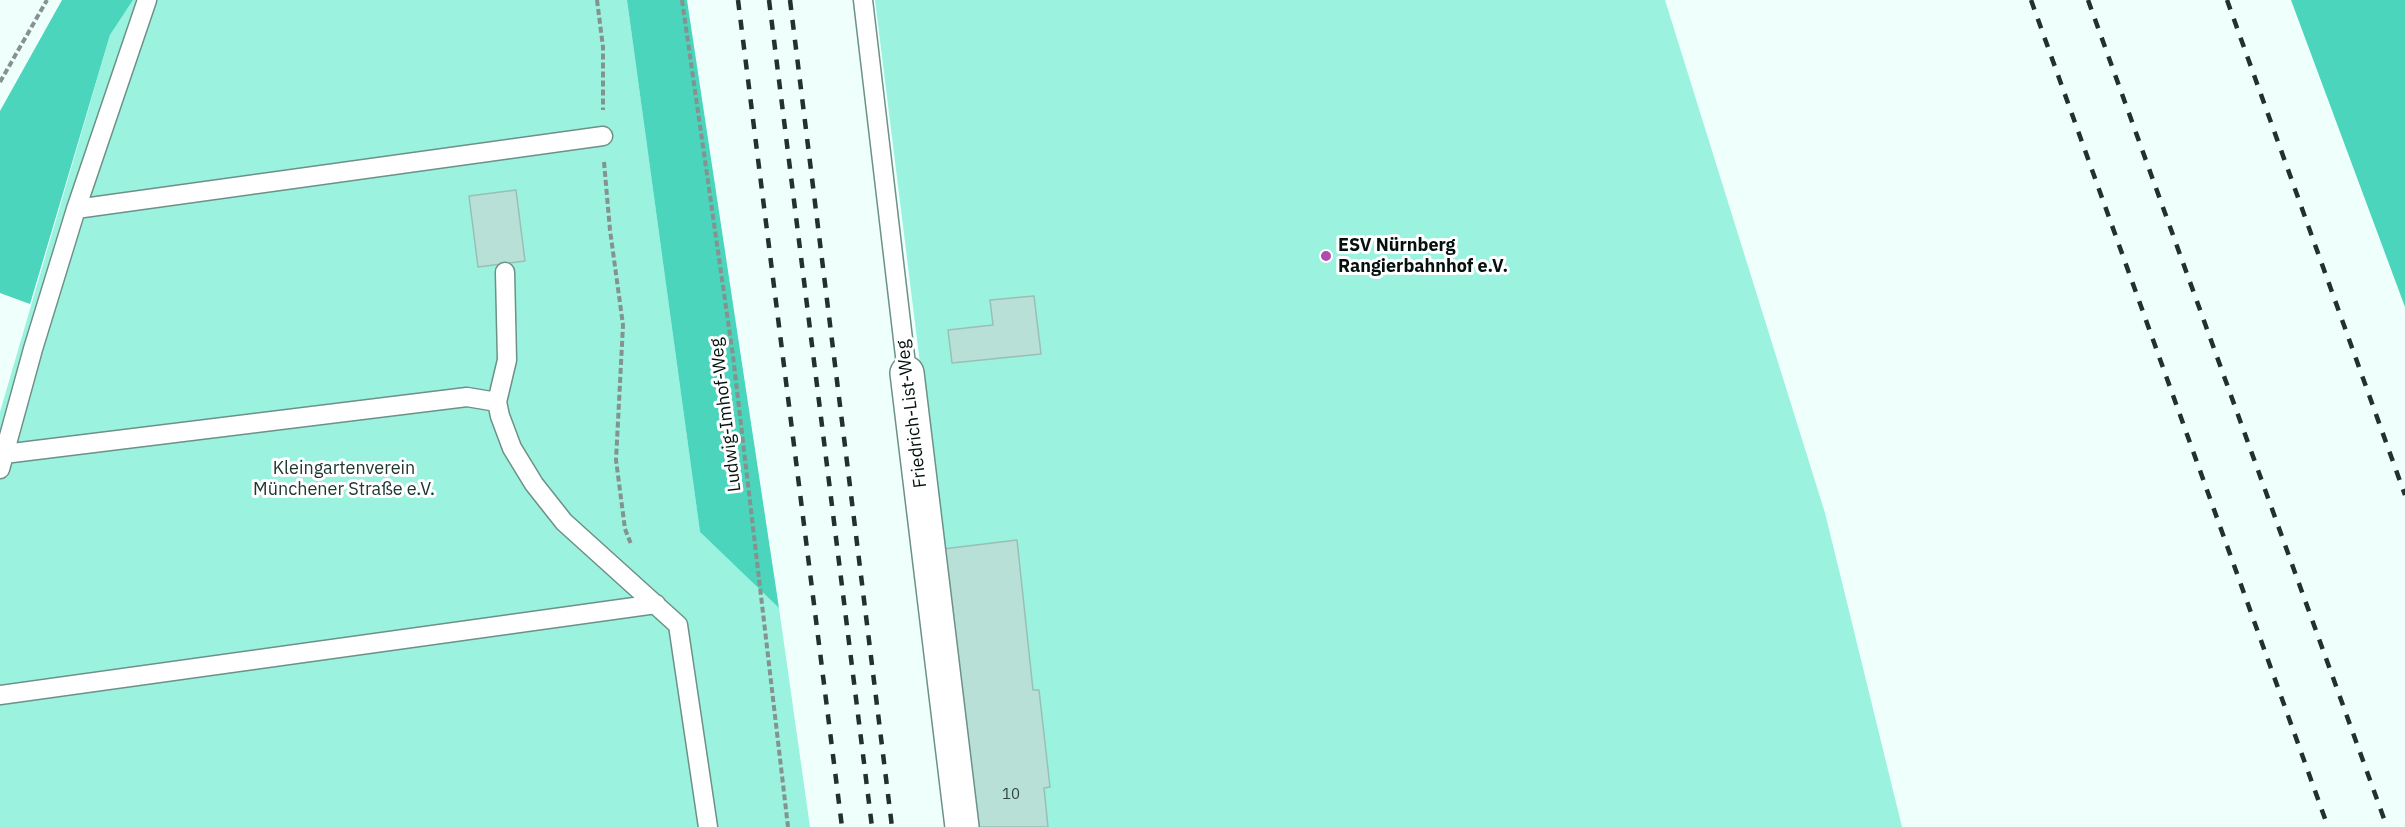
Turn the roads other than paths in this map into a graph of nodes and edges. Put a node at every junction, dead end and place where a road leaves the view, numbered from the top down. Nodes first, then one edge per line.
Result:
1 (147, 0) edge
2 (863, 0) edge
3 (603, 136) road end
4 (76, 209) junction
5 (505, 272) dead end
6 (907, 373) joint
7 (497, 402) junction
8 (2, 462) edge
9 (656, 604) junction
10 (0, 694) edge
11 (708, 827) edge
12 (962, 827) edge

1 - 4 lane
2 - 6 lane, Friedrich-List-Weg
3 - 4 lane
4 - 8 lane
5 - 7 lane
6 - 12 street, Friedrich-List-Weg
7 - 8 lane
7 - 9 lane
9 - 10 lane
9 - 11 lane

